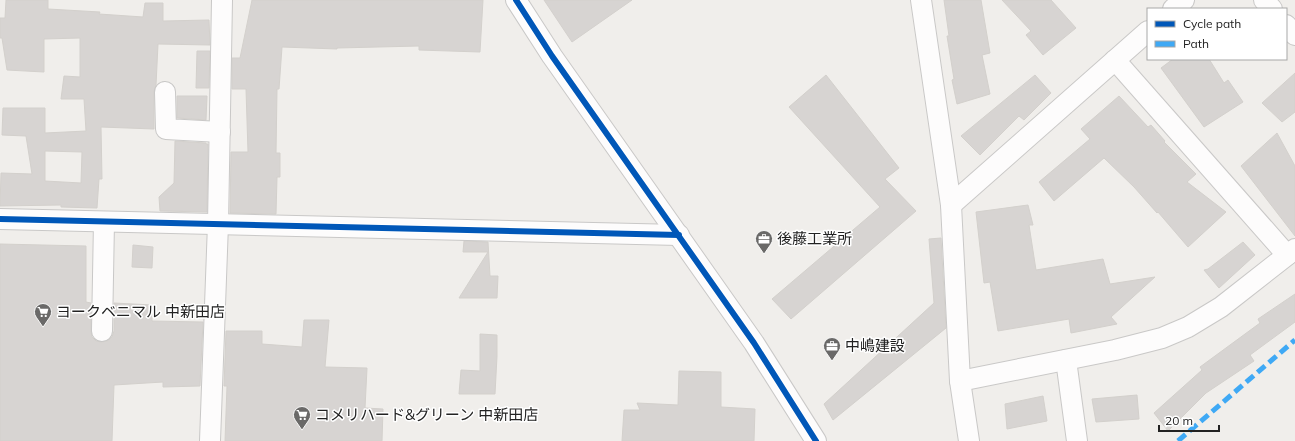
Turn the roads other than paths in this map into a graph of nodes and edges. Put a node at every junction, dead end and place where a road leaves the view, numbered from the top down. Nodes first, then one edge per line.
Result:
1 (222, 0) edge
2 (516, 0) edge
3 (921, 0) edge
4 (1184, 0) edge
5 (1264, 0) edge
6 (1174, 8) edge
7 (1271, 8) edge
8 (1287, 26) edge
9 (1147, 32) edge
10 (1295, 35) edge
11 (1115, 60) junction
12 (165, 92) dead end
13 (220, 132) junction
14 (952, 205) junction
15 (0, 219) edge
16 (104, 222) junction
17 (218, 224) junction
18 (679, 235) junction
19 (1291, 252) edge
20 (102, 331) dead end
21 (1066, 360) junction
22 (960, 381) junction
23 (210, 441) edge
24 (816, 441) edge
25 (969, 441) edge
26 (1077, 441) edge

1 - 13 street
2 - 18 street
3 - 14 street
4 - 6 street
5 - 7 street
8 - 10 street
9 - 11 street
11 - 14 street
11 - 19 street
12 - 13 street
13 - 17 street
14 - 22 street
15 - 16 street
16 - 17 street
16 - 20 street
17 - 18 street
17 - 23 street
18 - 24 street
19 - 21 street
21 - 22 street
21 - 26 street
22 - 25 street

